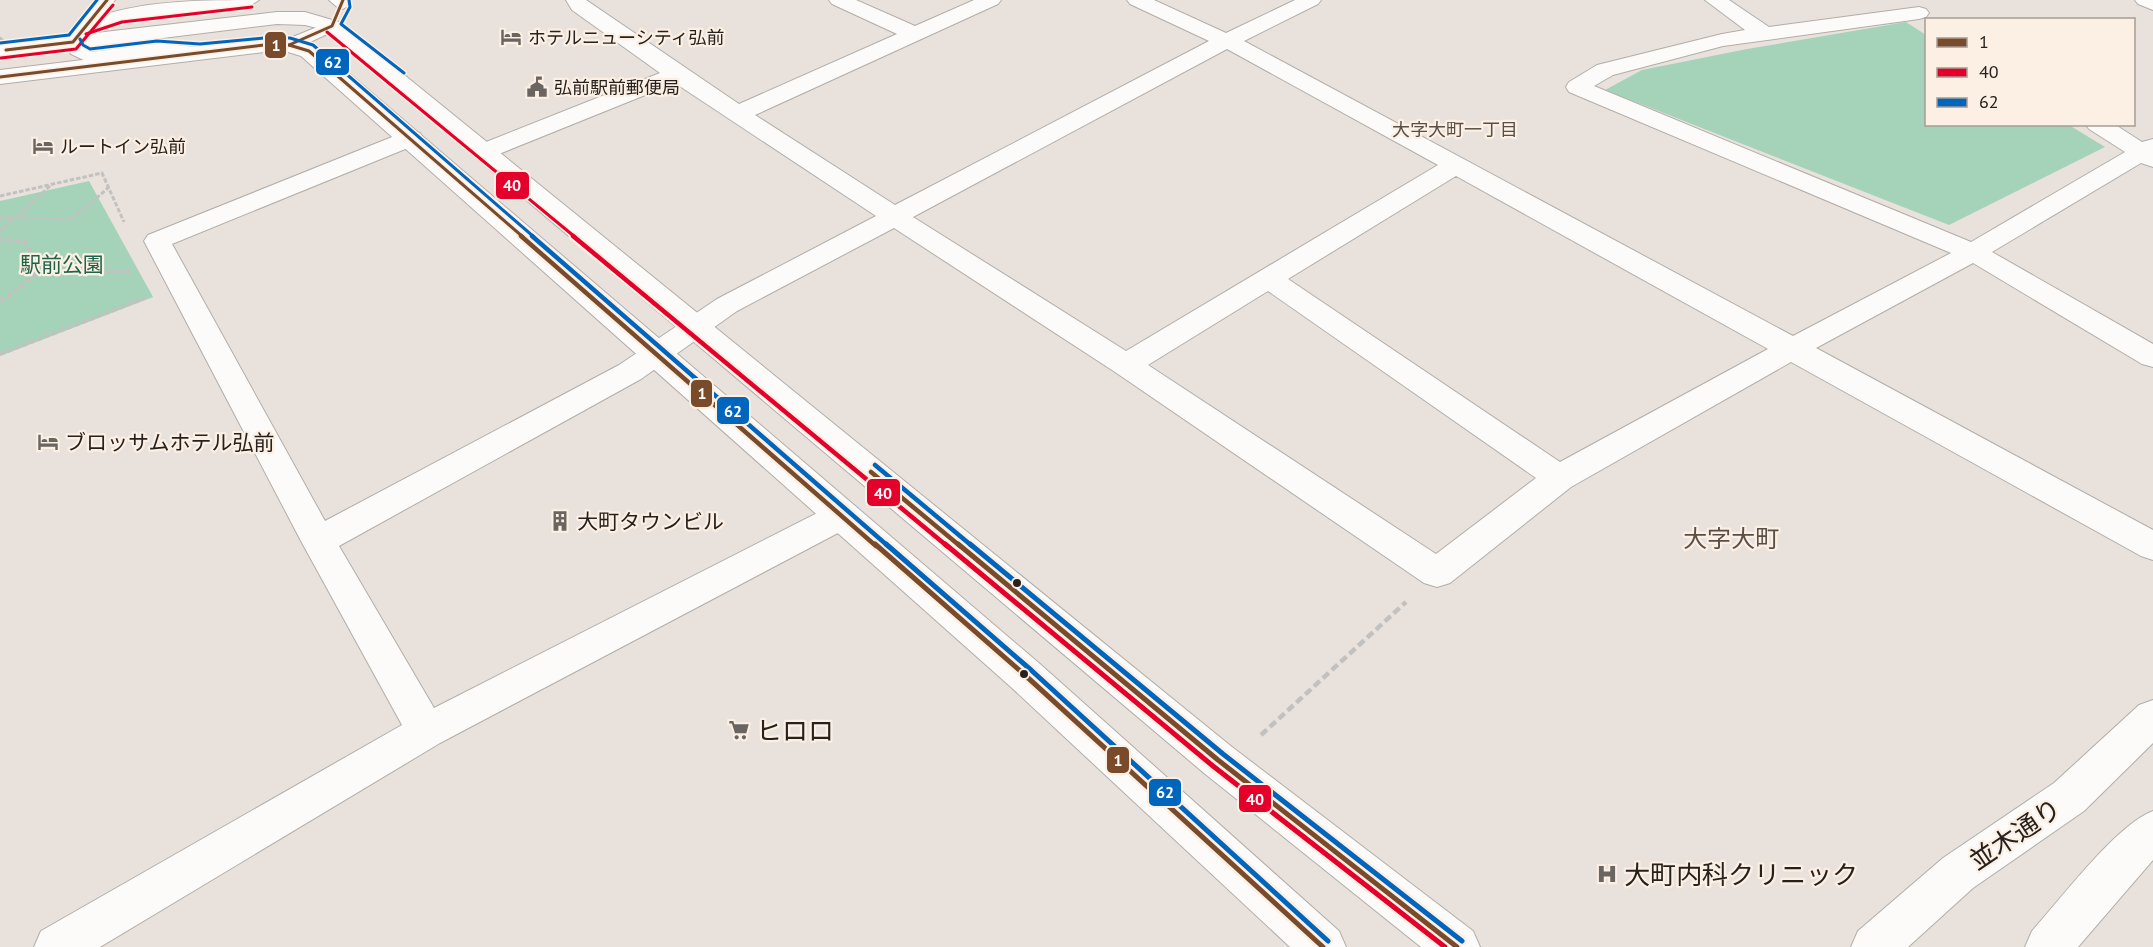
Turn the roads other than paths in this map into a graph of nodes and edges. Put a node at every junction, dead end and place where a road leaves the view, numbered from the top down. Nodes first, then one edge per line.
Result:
1 (128, 0) edge
2 (251, 0) edge
3 (576, 0) edge
4 (839, 0) edge
5 (991, 0) edge
6 (1137, 0) edge
7 (1311, 0) edge
8 (1715, 0) edge
9 (2145, 0) edge
10 (104, 4) edge
11 (2153, 4) edge
12 (339, 7) edge
13 (1916, 11) edge
14 (914, 34) junction
15 (78, 35) junction
16 (1766, 35) junction
17 (1226, 41) junction
18 (289, 45) junction
19 (0, 51) edge
20 (200, 52) junction
21 (677, 74) junction
22 (0, 77) edge
23 (739, 113) junction
24 (2101, 126) edge
25 (411, 138) junction
26 (485, 151) junction
27 (2149, 153) edge
28 (1456, 165) junction
29 (893, 216) junction
30 (1973, 252) junction
31 (1267, 278) junction
32 (696, 327) junction
33 (1793, 348) junction
34 (657, 354) junction
35 (2153, 357) edge
36 (1126, 365) junction
37 (1560, 478) junction
38 (843, 515) junction
39 (318, 541) junction
40 (2153, 546) edge
41 (2153, 717) edge
42 (426, 731) junction
43 (2153, 831) edge
44 (57, 947) edge
45 (1323, 947) edge
46 (1457, 947) edge
47 (1874, 947) edge
48 (2048, 947) edge

1 - 10 lane
2 - 15 lane
3 - 21 street
4 - 14 street
5 - 14 street
6 - 17 street
7 - 17 street
8 - 16 street
9 - 11 street
10 - 15 lane
12 - 15 street
12 - 18 lane
12 - 26 street
13 - 16 street
14 - 23 street
15 - 19 street
15 - 20 lane
16 - 30 street
17 - 28 street
17 - 29 street
18 - 20 street
18 - 25 street
20 - 22 street
21 - 23 street
21 - 26 street
23 - 29 street
24 - 27 street
25 - 34 street
25 - 39 street
26 - 32 street
27 - 30 street
28 - 31 street
28 - 33 street
29 - 32 street
29 - 36 street
30 - 33 street
30 - 35 street
31 - 36 street
31 - 37 street
32 - 34 street
32 - 46 street
33 - 37 street
33 - 40 street
34 - 38 street
34 - 39 street
36 - 37 street
38 - 42 street
38 - 45 street
39 - 42 street
41 - 47 street, 並木通り
42 - 44 street
43 - 48 street

